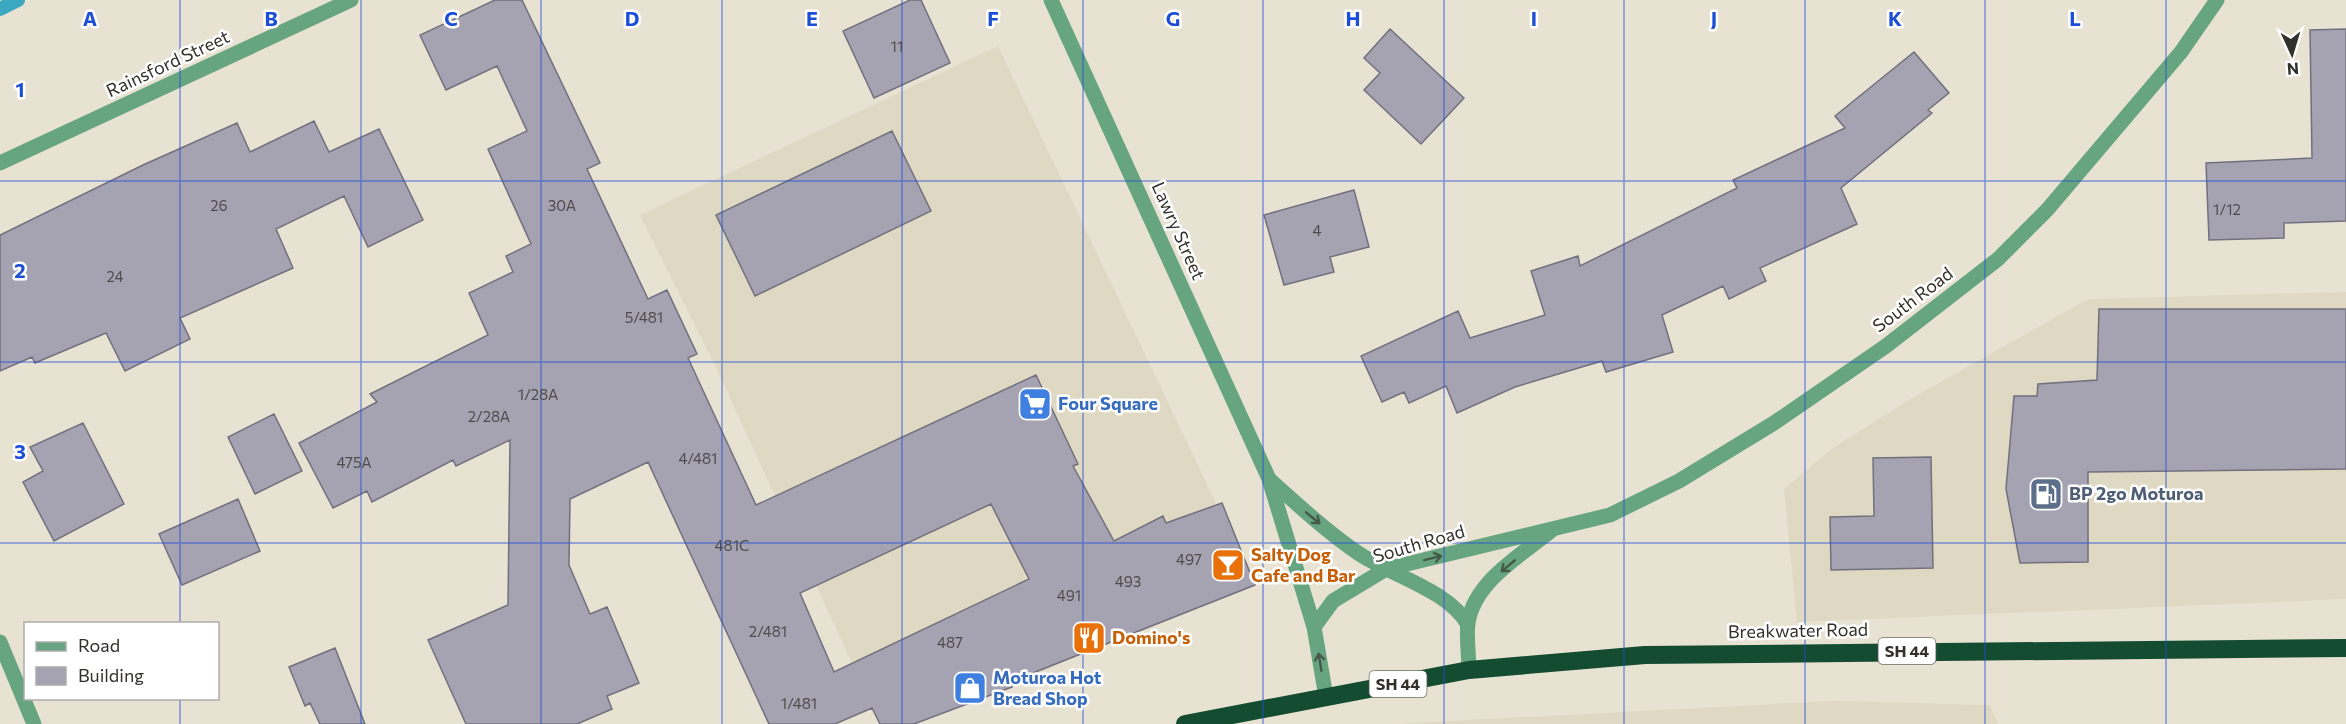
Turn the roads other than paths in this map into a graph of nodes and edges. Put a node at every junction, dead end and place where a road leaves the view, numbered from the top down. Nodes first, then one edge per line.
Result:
1 (351, 0) edge
2 (1051, 0) edge
3 (2217, 0) edge
4 (0, 163) edge
5 (1269, 479) junction
6 (1553, 529) junction
7 (1386, 569) junction
8 (1468, 625) junction
9 (1314, 627) junction
10 (0, 642) edge
11 (2346, 648) edge
12 (1469, 670) junction
13 (1326, 697) junction
14 (24, 700) edge
15 (24, 700) edge
16 (34, 724) edge
17 (1185, 724) edge

1 - 4 street, Rainsford Street
2 - 5 street, Lawry Street
3 - 6 street, South Road
5 -> 7 street, Lawry Street
5 - 9 street, Lawry Street
7 -> 6 street, South Road
6 -> 8 street, South Road
7 - 8 street, Lawry Street
7 - 9 street, South Road
8 - 12 street
13 -> 9 street, Lawry Street
10 - 14 street
11 - 12 highway, Breakwater Road / SH 44
12 - 13 highway, Breakwater Road / SH 44
13 - 17 highway, SH 44
15 - 16 street

